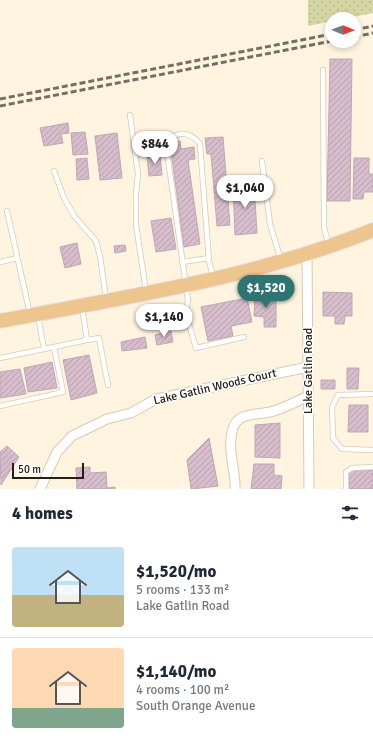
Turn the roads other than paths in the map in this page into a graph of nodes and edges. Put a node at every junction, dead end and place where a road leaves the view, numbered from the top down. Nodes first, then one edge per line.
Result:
1 (323, 70) dead end
2 (130, 115) dead end
3 (262, 161) dead end
4 (54, 171) dead end
5 (7, 210) dead end
6 (373, 230) edge
7 (330, 246) junction
8 (308, 253) junction
9 (17, 258) junction
10 (209, 258) junction
11 (281, 260) junction
12 (0, 262) edge
13 (182, 262) junction
14 (213, 278) junction
15 (186, 284) junction
16 (146, 293) junction
17 (106, 301) junction
18 (82, 305) junction
19 (34, 315) junction
20 (0, 321) edge
21 (244, 338) dead end
22 (87, 340) junction
23 (54, 347) junction
24 (44, 349) junction
25 (0, 358) edge
26 (308, 367) junction
27 (108, 385) dead end
28 (373, 394) edge
29 (308, 396) junction
30 (0, 406) edge
31 (373, 450) edge
32 (373, 467) edge
33 (40, 489) edge
34 (236, 489) edge
35 (309, 489) edge
36 (346, 489) edge

1 - 7 lane
2 - 16 lane
3 - 11 lane
4 - 17 lane
5 - 9 lane
6 - 7 main road
7 - 8 main road
8 - 11 main road
8 - 26 street, Lake Gatlin Road
9 - 12 lane
9 - 19 lane
10 - 13 lane
10 - 13 lane
10 - 14 lane
11 - 14 main road
13 - 15 lane
14 - 15 main road
15 - 16 main road
15 - 21 lane
16 - 17 main road
17 - 18 main road
18 - 19 main road
18 - 22 lane
19 - 20 main road
19 - 24 lane
22 - 23 lane
22 - 27 lane
23 - 24 lane
23 - 30 lane
24 - 25 lane
26 - 29 street, Lake Gatlin Road
26 - 33 street, Lake Gatlin Woods Court
28 - 31 lane
29 - 34 street
29 - 35 street, Lake Gatlin Road
32 - 36 lane

